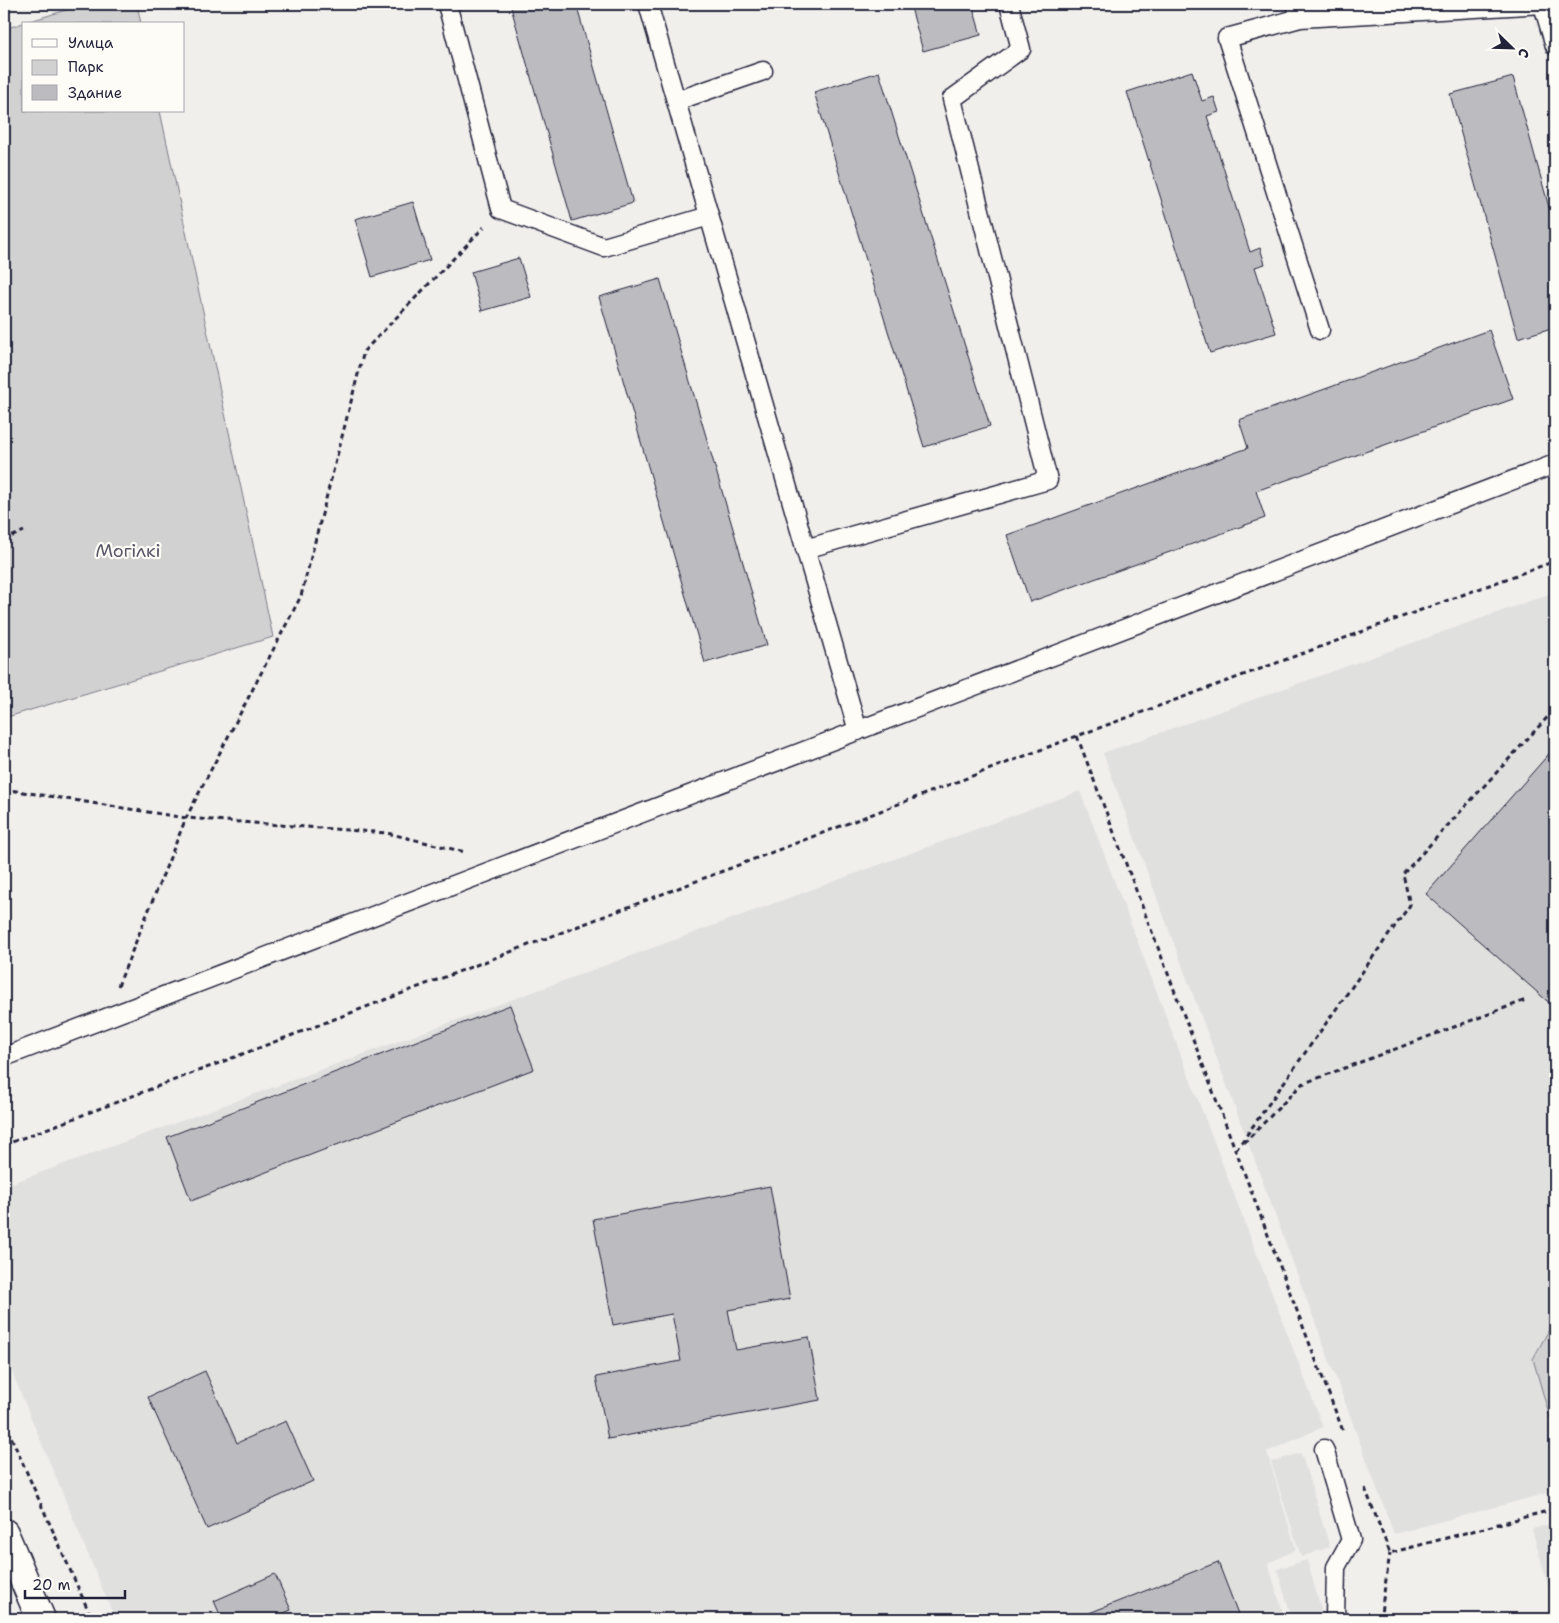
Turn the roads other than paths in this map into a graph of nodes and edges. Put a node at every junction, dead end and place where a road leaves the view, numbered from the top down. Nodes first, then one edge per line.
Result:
1 (447, 4) edge
2 (648, 4) edge
3 (1009, 4) edge
4 (1543, 4) edge
5 (1298, 11) edge
6 (1555, 46) edge
7 (763, 71) dead end
8 (676, 101) junction
9 (709, 216) junction
10 (1320, 330) dead end
11 (1555, 464) edge
12 (805, 549) junction
13 (858, 731) junction
14 (4, 1057) edge
15 (1324, 1449) dead end
16 (4, 1533) edge
17 (42, 1619) edge
18 (1335, 1619) edge

1 - 9 lane
2 - 8 lane
3 - 12 lane
4 - 5 lane
4 - 6 lane
5 - 10 lane
7 - 8 lane
8 - 9 lane
9 - 12 lane
11 - 13 lane
12 - 13 lane
13 - 14 lane
15 - 18 lane
16 - 17 main road

